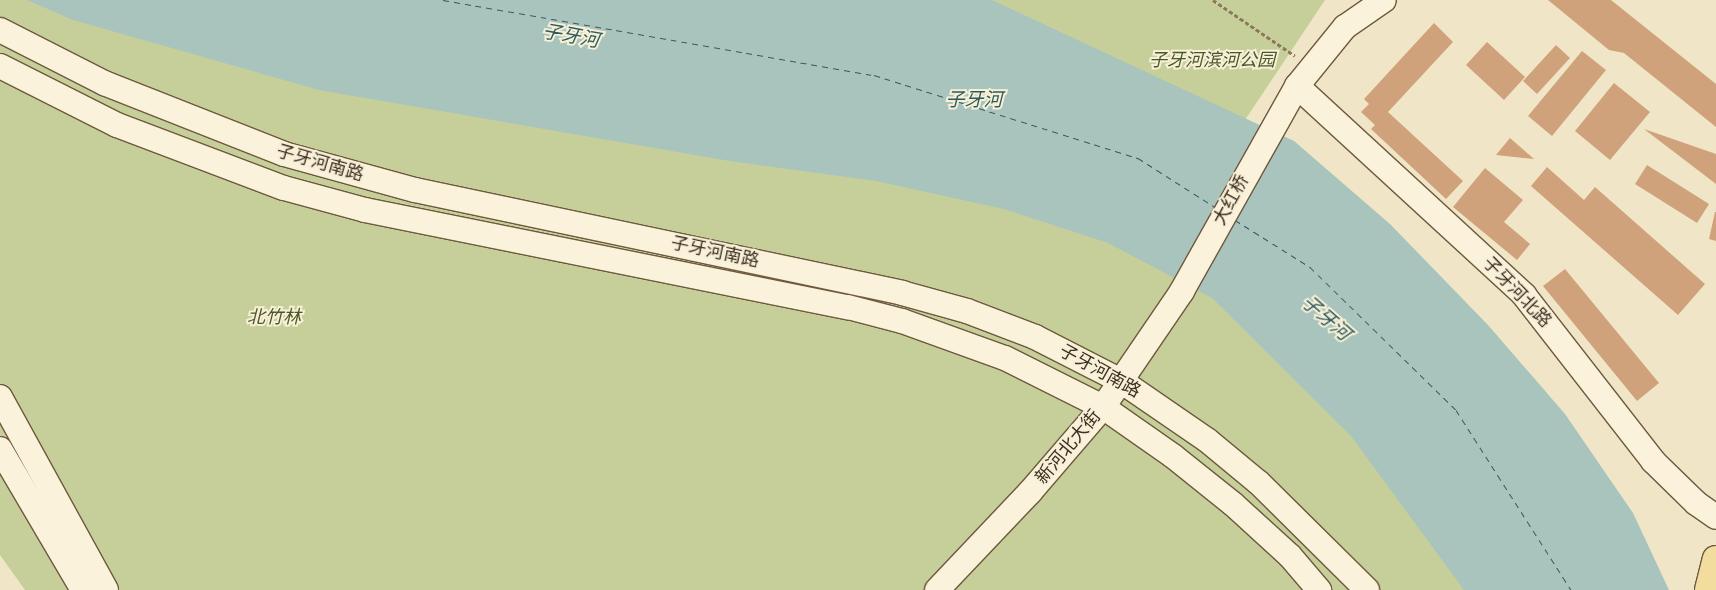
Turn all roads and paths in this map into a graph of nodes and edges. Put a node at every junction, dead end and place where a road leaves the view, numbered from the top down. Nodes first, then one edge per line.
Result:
1 (1213, 0) edge
2 (1384, 0) edge
3 (0, 30) edge
4 (0, 66) edge
5 (1310, 66) junction
6 (1297, 86) junction
7 (1182, 290) joint
8 (1085, 362) junction
9 (1121, 381) junction
10 (1070, 388) junction
11 (0, 397) edge
12 (1102, 407) junction
13 (0, 449) edge
14 (1716, 517) edge
15 (1716, 559) edge
16 (83, 590) edge
17 (106, 590) edge
18 (937, 590) edge
19 (1320, 590) edge
20 (1367, 590) edge
21 (1708, 590) edge

1 - 5 path
2 - 5 main road, 大红桥
3 - 8 main road, 子牙河南路
4 - 10 main road, 子牙河南路
5 - 6 main road, 大红桥
6 - 7 main road, 大红桥
6 - 14 main road, 子牙河北路
7 - 9 main road, 新河北大街
8 - 9 main road, 子牙河南路
8 - 10 main road
9 - 12 main road, 新河北大街
9 - 20 main road, 子牙河南路
10 - 12 main road, 子牙河南路
11 - 17 main road
12 - 18 main road, 新河北大街
12 - 19 main road, 子牙河南路
13 - 16 main road
15 - 21 main road

